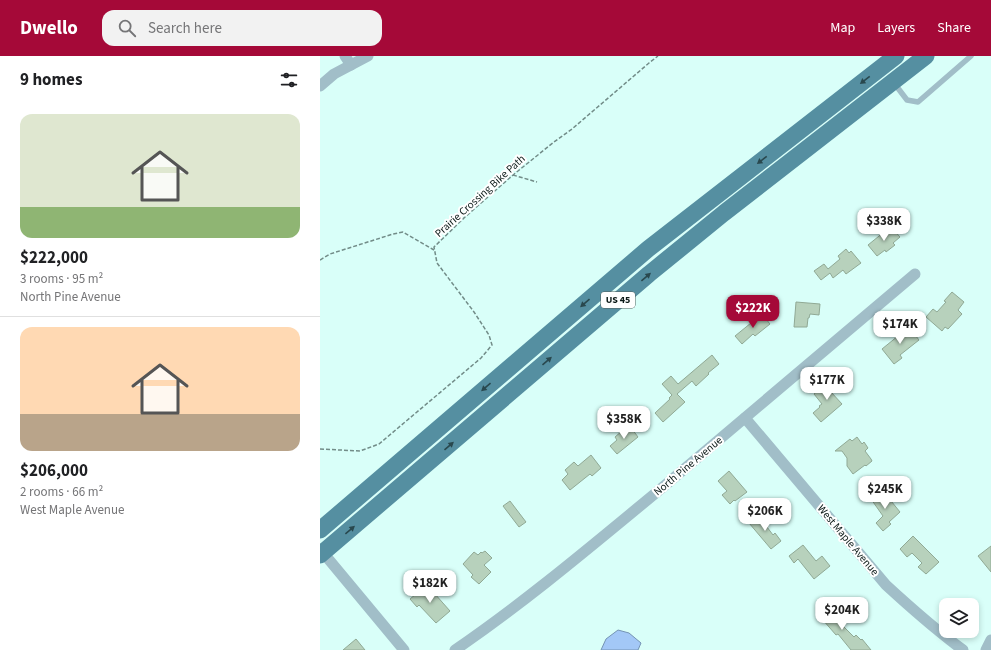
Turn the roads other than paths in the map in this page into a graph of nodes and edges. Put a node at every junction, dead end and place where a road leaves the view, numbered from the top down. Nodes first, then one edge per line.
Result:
1 (368, 56) edge
2 (896, 56) edge
3 (926, 56) edge
4 (971, 56) edge
5 (348, 60) edge
6 (893, 82) junction
7 (320, 86) edge
8 (915, 274) dead end
9 (745, 418) junction
10 (320, 530) edge
11 (321, 552) edge
12 (991, 640) edge
13 (404, 650) edge
14 (456, 650) edge
15 (963, 650) edge
16 (986, 650) edge

1 - 5 street
2 -> 10 main road, US 45
3 - 6 main road, US 45
4 - 6 lane
5 - 7 street
11 -> 6 main road, US 45
8 - 9 street, North Pine Avenue
9 - 14 street, North Pine Avenue
9 - 15 street, West Maple Avenue
11 - 13 street
12 - 16 street

